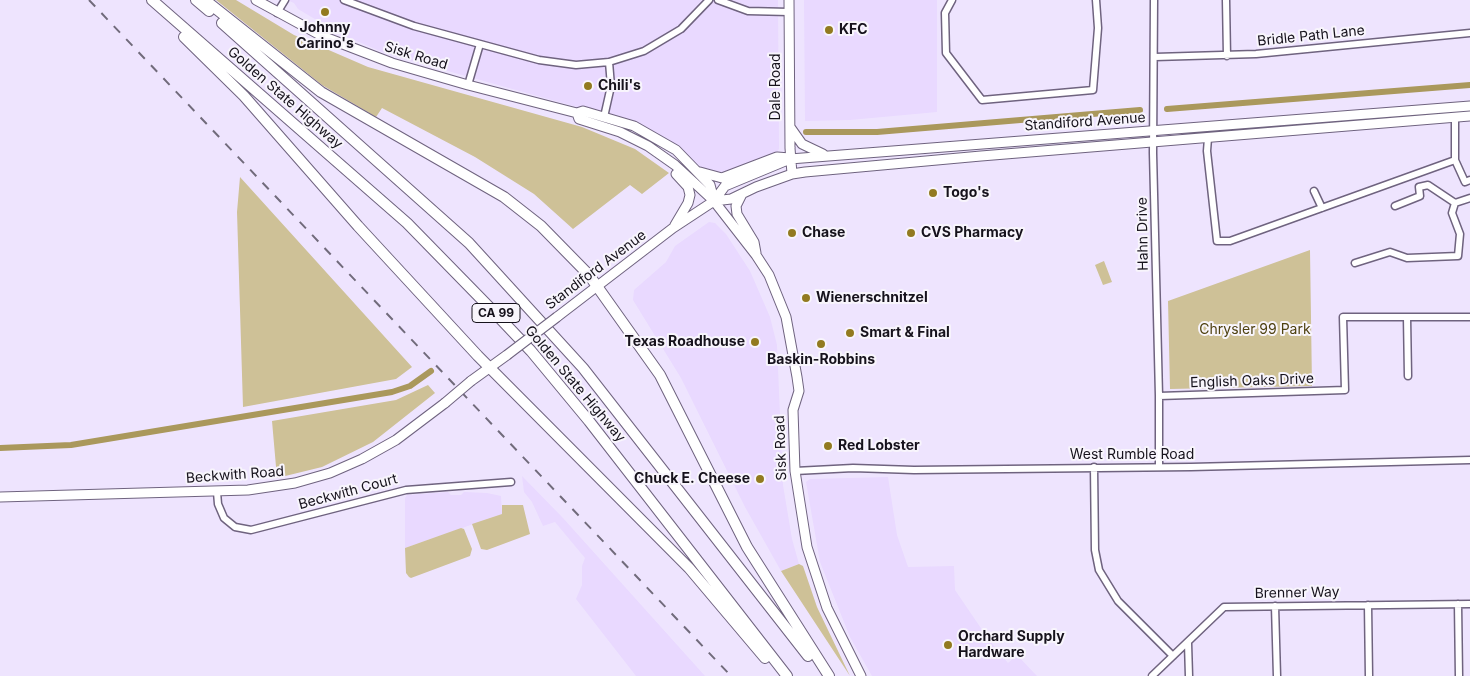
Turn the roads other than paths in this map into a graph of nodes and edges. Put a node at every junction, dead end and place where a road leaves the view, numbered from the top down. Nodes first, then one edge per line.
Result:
1 (142, 0) edge
2 (152, 0) edge
3 (196, 0) edge
4 (205, 0) edge
5 (256, 0) edge
6 (285, 0) edge
7 (344, 0) edge
8 (708, 0) edge
9 (718, 0) edge
10 (789, 0) edge
11 (952, 0) edge
12 (1096, 0) edge
13 (1154, 0) edge
14 (1226, 0) edge
15 (789, 12) junction
16 (277, 13) junction
17 (1470, 33) edge
18 (480, 44) junction
19 (1227, 56) junction
20 (1155, 57) junction
21 (609, 62) junction
22 (468, 85) junction
23 (1470, 106) edge
24 (577, 113) junction
25 (1470, 116) edge
26 (604, 117) junction
27 (1455, 117) junction
28 (790, 126) junction
29 (1153, 131) junction
30 (620, 132) junction
31 (1208, 138) junction
32 (1153, 141) junction
33 (826, 155) junction
34 (790, 158) junction
35 (1455, 160) junction
36 (694, 169) junction
37 (792, 174) junction
38 (1470, 180) edge
39 (1314, 191) dead end
40 (742, 194) junction
41 (1470, 198) edge
42 (714, 200) junction
43 (1455, 203) junction
44 (1395, 206) dead end
45 (1322, 208) junction
46 (673, 228) junction
47 (756, 255) junction
48 (1355, 263) dead end
49 (597, 287) junction
50 (1407, 317) junction
51 (1470, 317) edge
52 (490, 368) junction
53 (1408, 376) dead end
54 (471, 381) joint
55 (1159, 396) junction
56 (1470, 460) edge
57 (1158, 467) junction
58 (1094, 468) junction
59 (795, 471) junction
60 (510, 482) dead end
61 (217, 492) junction
62 (0, 498) edge
63 (1458, 604) junction
64 (1470, 604) edge
65 (1368, 605) junction
66 (1275, 606) junction
67 (1188, 643) junction
68 (1173, 656) junction
69 (779, 676) edge
70 (787, 676) edge
71 (824, 676) edge
72 (829, 676) edge
73 (861, 676) edge
74 (1152, 676) edge
75 (1189, 676) edge
76 (1277, 676) edge
77 (1369, 676) edge
78 (1459, 676) edge

1 - 52 highway
2 - 70 highway, Golden State Highway / CA 99
3 - 71 highway, Golden State Highway / CA 99
4 - 49 highway
5 - 16 main road, Sisk Road
6 - 16 street
7 - 18 street
8 - 21 street
9 - 15 street
10 - 15 main road, Dale Road
11 - 12 street
13 - 20 street, Hahn Drive
14 - 19 street
15 - 28 main road, Dale Road
16 - 22 main road, Sisk Road
17 - 19 street, Bridle Path Lane
18 - 21 street
18 - 22 street
19 - 20 street, Bridle Path Lane
20 - 29 street, Hahn Drive
21 - 26 street
22 - 24 main road, Sisk Road
23 - 29 main road, Standiford Avenue
24 - 26 main road, Sisk Road
24 - 30 main road, Sisk Road
25 - 27 main road, Standiford Avenue
26 - 36 main road, Sisk Road
27 - 31 main road, Standiford Avenue
27 - 35 street
28 - 33 main road
28 - 34 main road, Dale Road
29 - 32 street, Hahn Drive
29 - 33 main road, Standiford Avenue
30 - 42 main road, Sisk Road
30 - 46 main road
31 - 32 main road, Standiford Avenue
31 - 45 street
32 - 37 main road, Standiford Avenue
32 - 55 street, Hahn Drive
33 - 34 main road, Standiford Avenue
34 - 36 main road
34 - 37 main road, Dale Road
34 - 42 main road, Standiford Avenue
35 - 38 street
35 - 45 street
36 - 42 main road, Sisk Road
37 - 40 main road, Standiford Avenue
39 - 45 street
40 - 42 main road, Standiford Avenue
40 - 47 main road
41 - 43 street
42 - 46 main road, Standiford Avenue
42 - 47 main road, Sisk Road
43 - 44 street
43 - 48 street
46 - 49 main road, Standiford Avenue
47 - 59 main road, Sisk Road
49 - 52 main road, Standiford Avenue, bridge
49 - 72 highway
50 - 51 street
50 - 53 street
50 - 55 street, English Oaks Drive
52 - 54 main road, Standiford Avenue
52 - 69 highway
54 - 61 main road, Beckwith Road, bridge
55 - 57 street, Hahn Drive
56 - 57 street, West Rumble Road
57 - 58 street, West Rumble Road
58 - 59 street, West Rumble Road
58 - 68 street
59 - 73 main road, Sisk Road
60 - 61 street, Beckwith Court
61 - 62 main road, Beckwith Road
63 - 64 street, Brenner Way
63 - 65 street, Brenner Way
63 - 78 street
65 - 66 street, Brenner Way
65 - 77 street
66 - 67 street, Brenner Way
66 - 76 street
67 - 68 street, Brenner Way
67 - 75 street
68 - 74 street, Brenner Way

